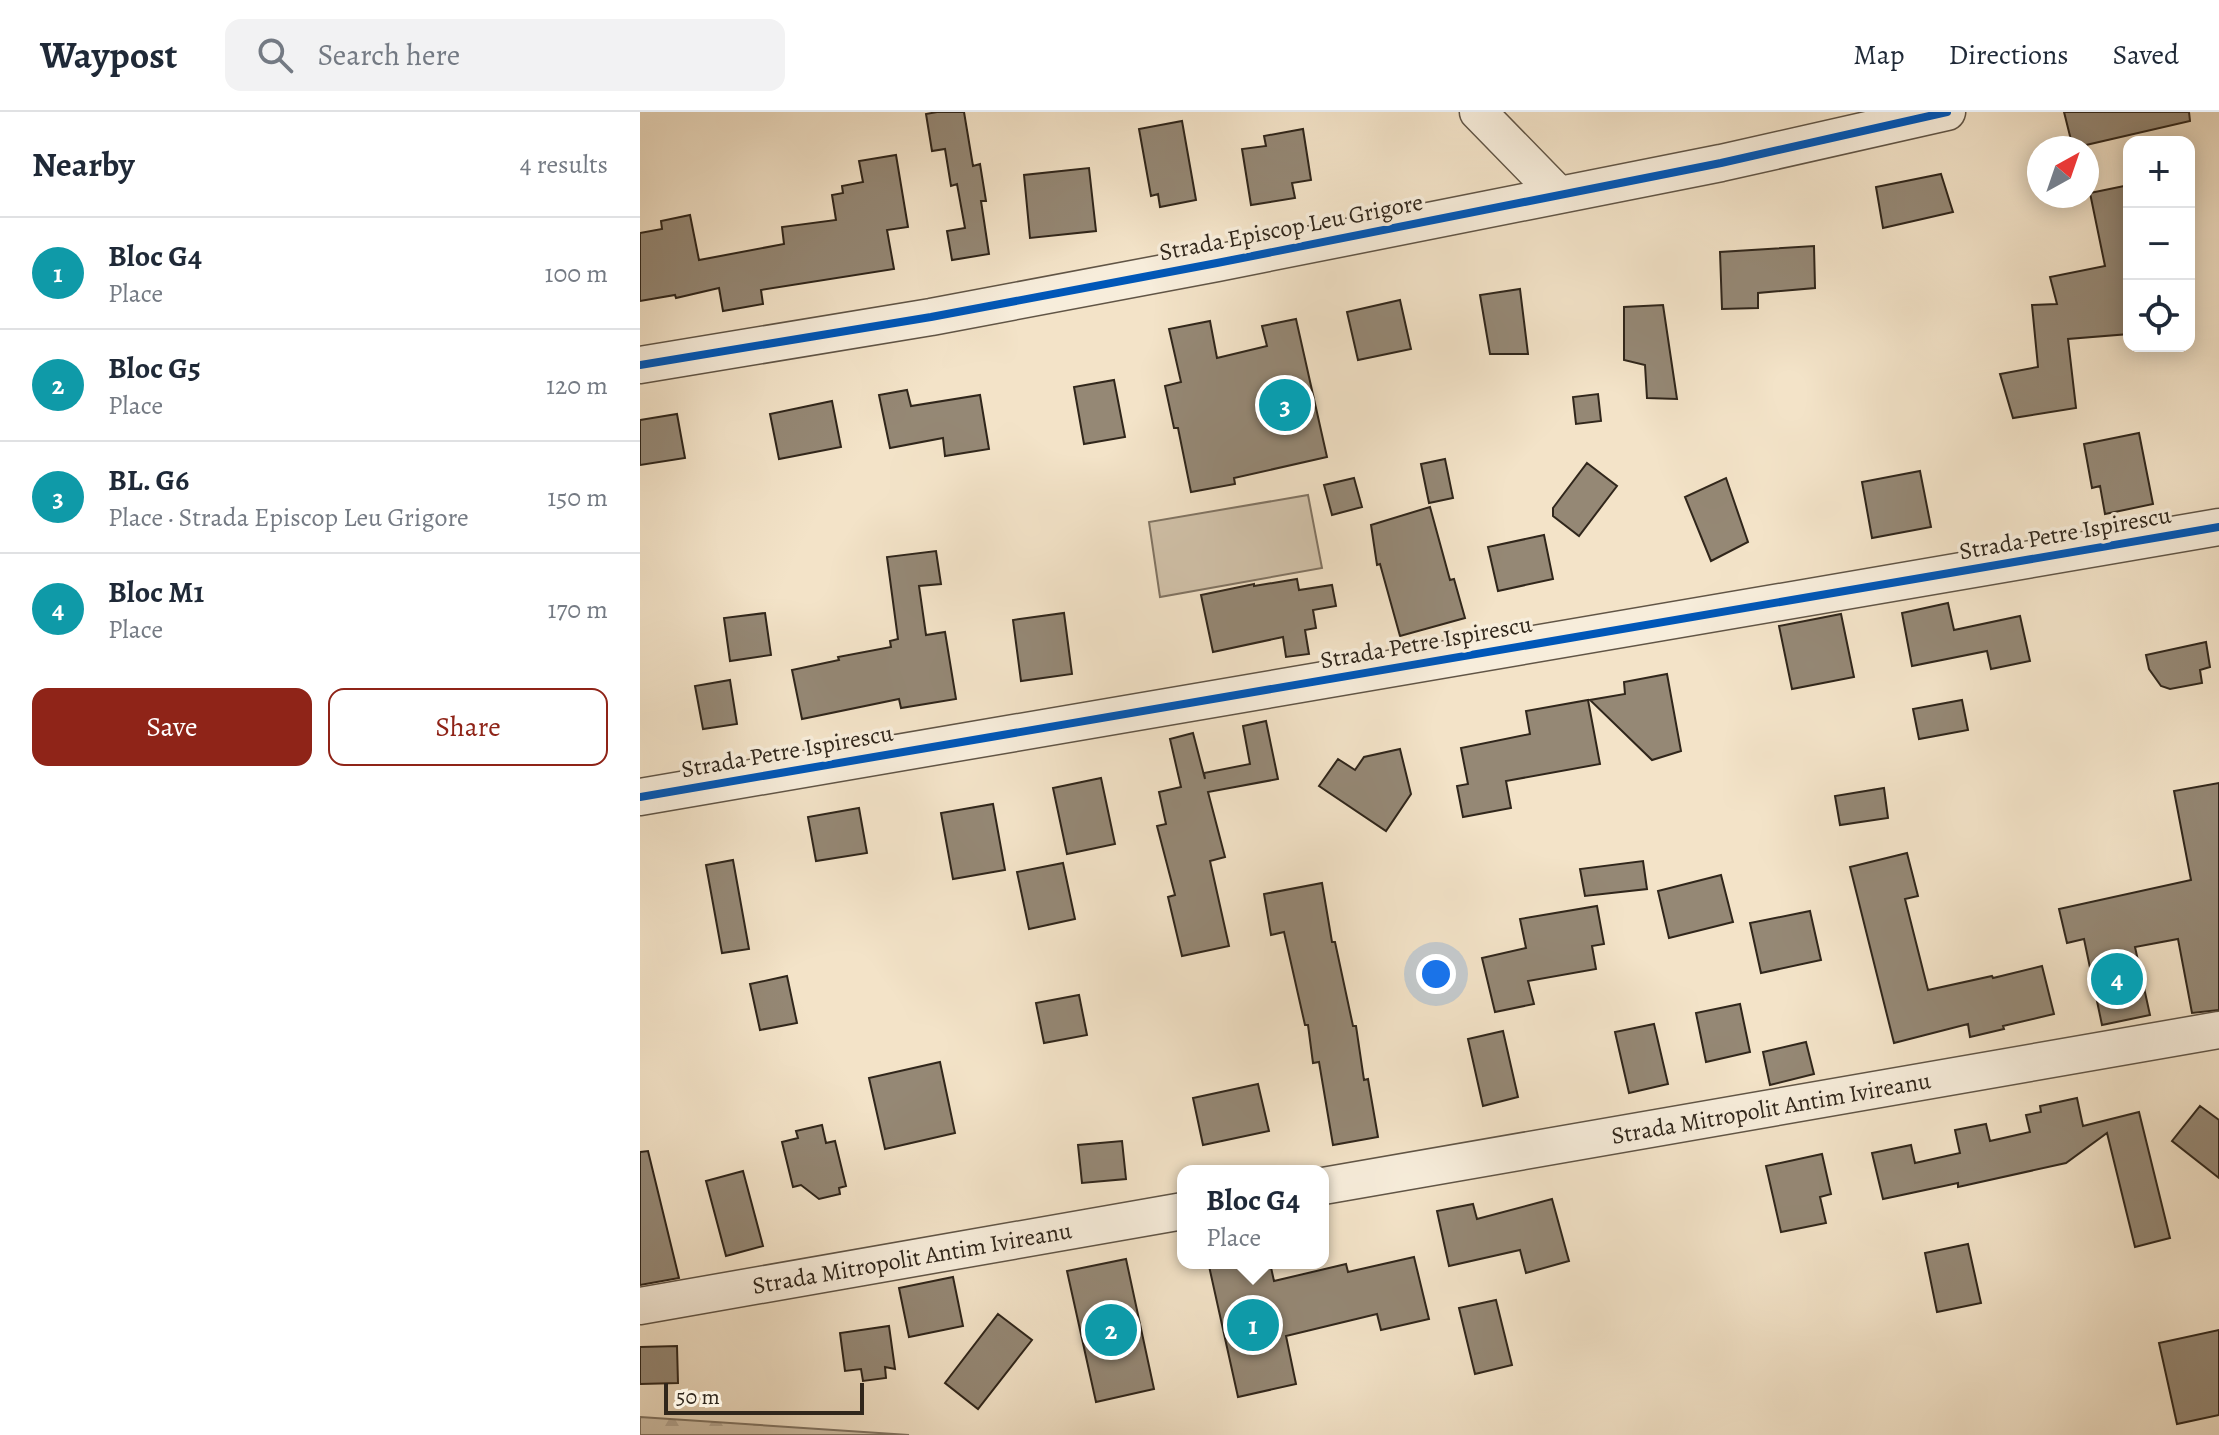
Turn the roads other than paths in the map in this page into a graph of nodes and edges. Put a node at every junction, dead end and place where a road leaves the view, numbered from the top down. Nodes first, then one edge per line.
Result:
1 (1478, 112) edge
2 (1947, 112) edge
3 (1559, 195) junction
4 (640, 365) edge
5 (2219, 527) edge
6 (640, 797) edge
7 (2219, 1030) edge
8 (1329, 1185) edge
9 (1177, 1212) edge
10 (640, 1306) edge

1 - 3 street
2 - 3 street, Strada Episcop Leu Grigore
3 - 4 street, Strada Episcop Leu Grigore
5 - 6 street, Strada Petre Ispirescu
7 - 8 street, Strada Mitropolit Antim Ivireanu
9 - 10 street, Strada Mitropolit Antim Ivireanu

